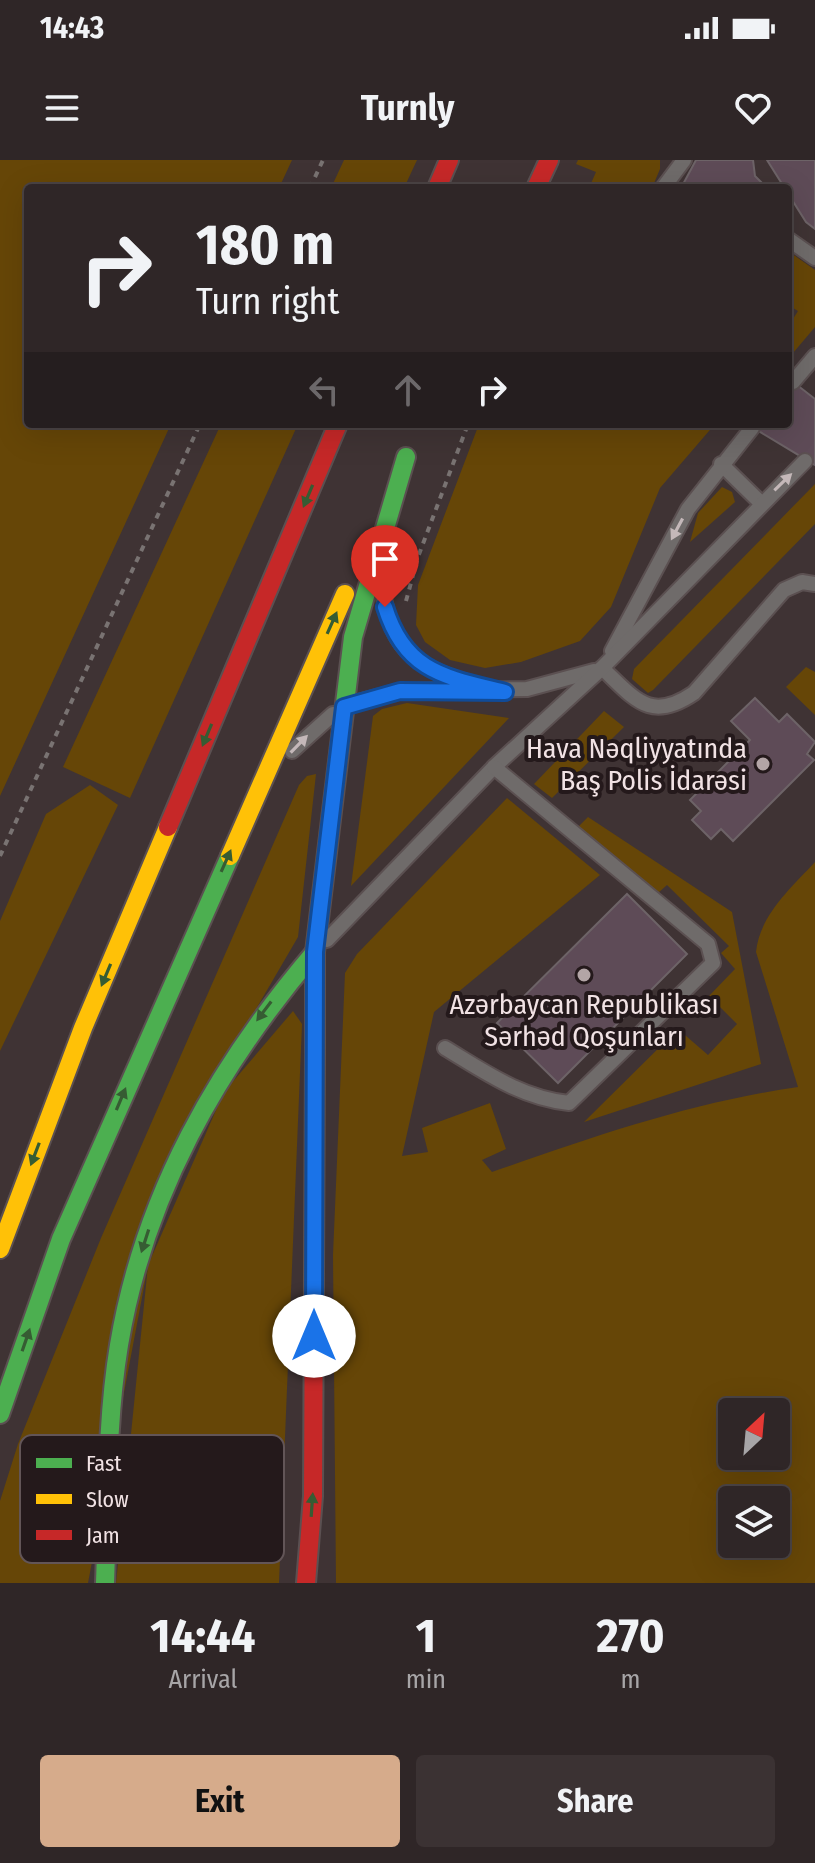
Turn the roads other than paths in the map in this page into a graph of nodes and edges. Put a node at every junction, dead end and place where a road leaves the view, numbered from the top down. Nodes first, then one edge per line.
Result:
1 (449, 160) edge
2 (549, 160) edge
3 (684, 160) edge
4 (439, 184) edge
5 (538, 184) edge
6 (666, 184) edge
7 (792, 242) edge
8 (815, 258) edge
9 (815, 356) edge
10 (793, 382) dead end
11 (336, 428) edge
12 (752, 428) dead end
13 (416, 435) dead end
14 (406, 457) junction
15 (805, 461) dead end
16 (721, 464) junction
17 (761, 503) junction
18 (379, 551) junction
19 (815, 584) edge
20 (602, 668) junction
21 (505, 692) junction
22 (344, 707) junction
23 (494, 767) junction
24 (251, 806) junction
25 (315, 952) junction
26 (83, 1028) junction
27 (445, 1048) dead end
28 (23, 1134) dead end
29 (0, 1249) edge
30 (0, 1414) edge
31 (114, 1435) edge
32 (106, 1563) edge
33 (105, 1583) edge
34 (306, 1583) edge

1 - 4 highway
2 - 5 highway
3 - 6 lane
7 - 8 lane
9 - 10 lane
11 -> 26 highway
12 - 16 lane
13 - 14 highway
14 - 18 highway
24 -> 14 highway
17 -> 15 lane
16 - 17 lane
16 -> 20 lane
17 - 20 lane
18 - 21 lane
18 - 22 highway
19 - 20 lane
20 - 21 lane
20 - 23 lane
21 - 22 lane
24 -> 22 lane
22 - 25 highway
23 - 25 lane
23 - 27 lane
30 -> 24 highway
25 -> 31 highway
34 -> 25 highway
26 - 28 highway
26 -> 29 highway
32 -> 33 highway

